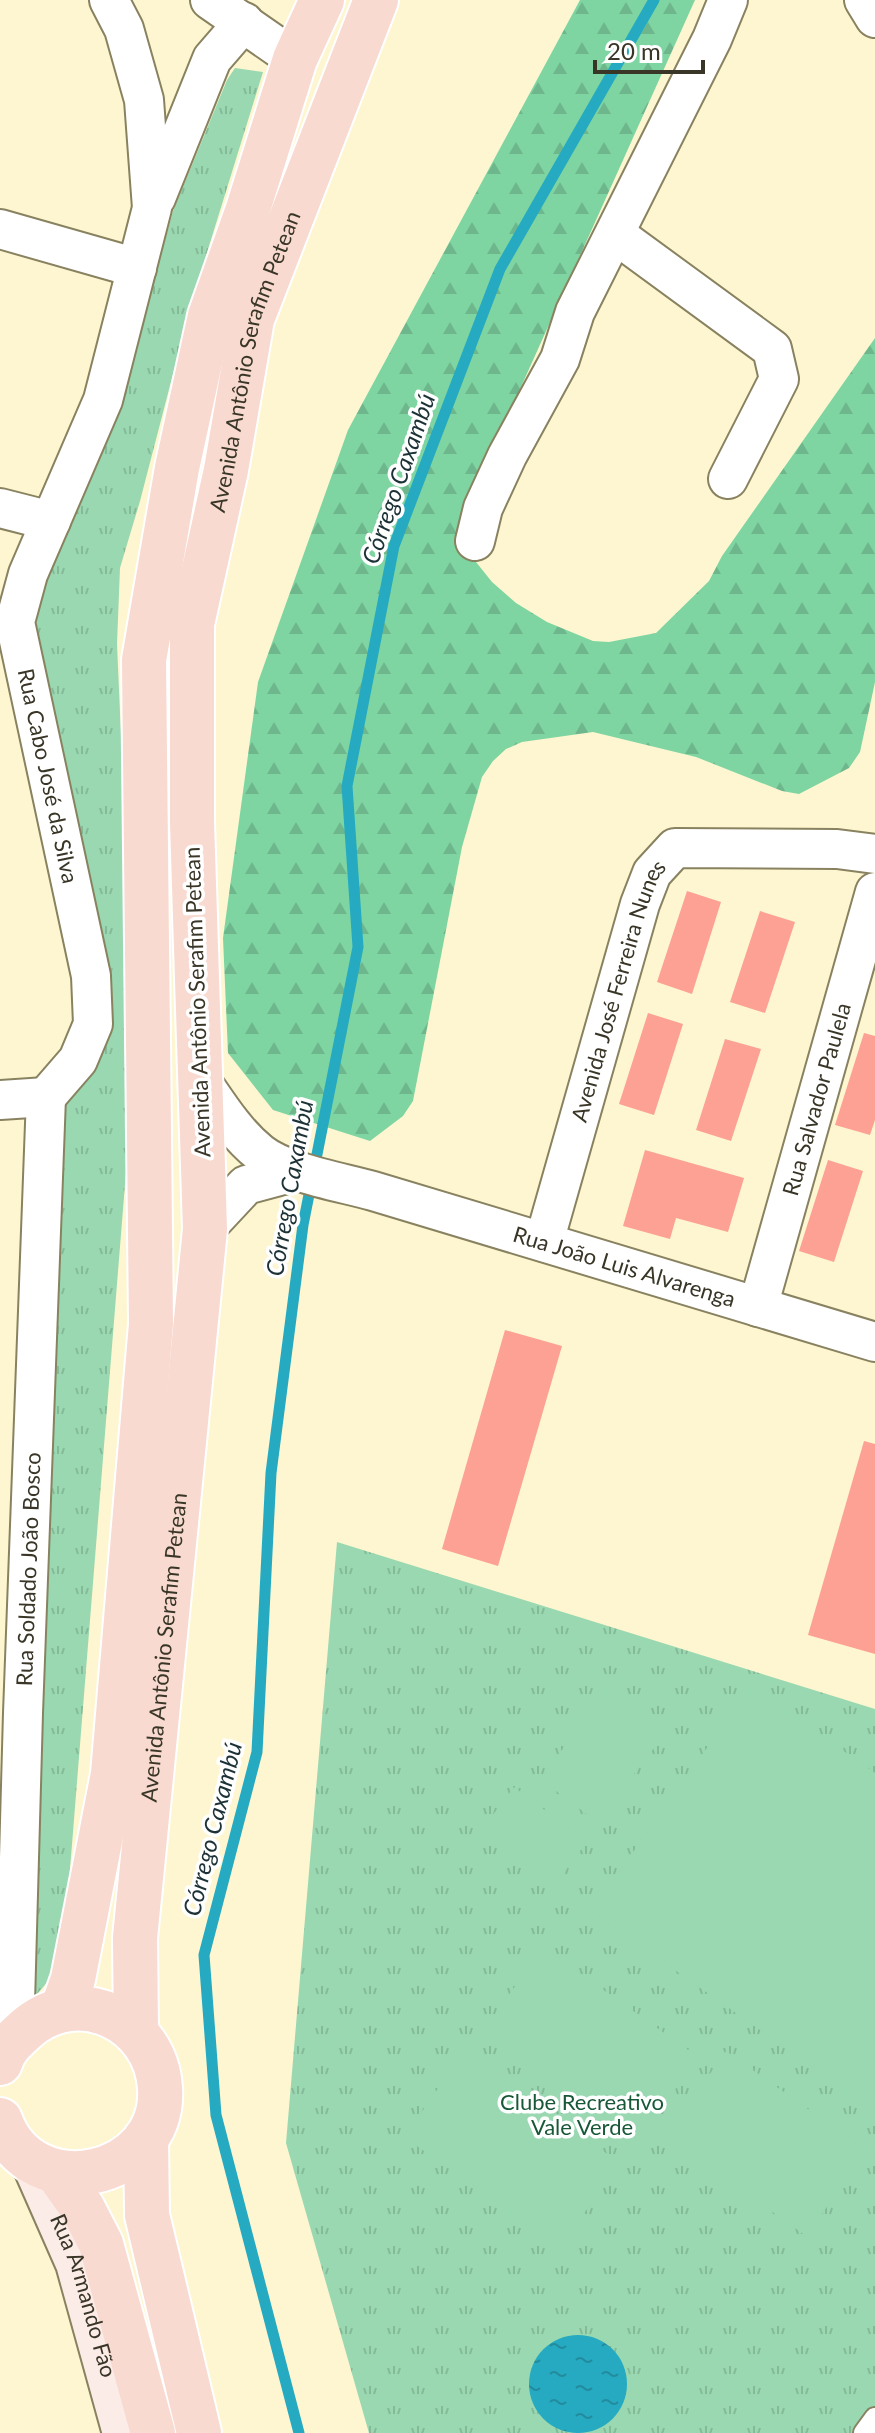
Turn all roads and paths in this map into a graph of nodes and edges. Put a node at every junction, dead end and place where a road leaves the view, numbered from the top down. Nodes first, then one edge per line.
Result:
1 (109, 0) edge
2 (210, 0) edge
3 (322, 0) edge
4 (376, 0) edge
5 (728, 0) edge
6 (864, 0) edge
7 (875, 18) edge
8 (244, 22) junction
9 (295, 59) junction
10 (152, 208) junction
11 (0, 229) edge
12 (615, 234) junction
13 (137, 268) junction
14 (728, 479) dead end
15 (0, 508) edge
16 (51, 521) junction
17 (475, 541) dead end
18 (14, 578) edge
19 (875, 854) edge
20 (875, 892) edge
21 (200, 1079) junction
22 (46, 1097) junction
23 (0, 1100) edge
24 (302, 1172) junction
25 (205, 1229) junction
26 (544, 1242) junction
27 (758, 1307) junction
28 (875, 1342) edge
29 (62, 2010) junction
30 (136, 2030) junction
31 (4, 2052) edge
32 (1, 2127) edge
33 (146, 2138) junction
34 (46, 2168) junction
35 (875, 2418) edge
36 (125, 2433) edge
37 (153, 2433) edge
38 (199, 2433) edge
39 (864, 2433) edge

1 - 10 street
2 - 8 street
3 - 9 main road, Avenida Antônio Serafim Petean
4 - 21 main road, Avenida Antônio Serafim Petean
5 - 12 street
6 - 7 street
8 - 9 street
8 - 10 street
9 - 29 main road, Avenida Antônio Serafim Petean
10 - 13 street, Rua Cabo José da Silva
11 - 13 street
12 - 14 street
12 - 17 street
13 - 16 street, Rua Cabo José da Silva
15 - 16 street
16 - 18 street, Rua Cabo José da Silva
18 - 22 street, Rua Cabo José da Silva
19 - 26 street, Avenida José Ferreira Nunes
20 - 27 street, Rua Salvador Paulela
21 - 24 street, Rua João Luis Alvarenga
21 - 25 main road, Avenida Antônio Serafim Petean
22 - 23 street
22 - 31 street, Rua Soldado João Bosco
24 - 25 street
24 - 26 street, Rua João Luis Alvarenga
25 - 30 main road, Avenida Antônio Serafim Petean
26 - 27 street, Rua João Luis Alvarenga
27 - 28 street, Rua João Luis Alvarenga
29 - 30 main road
29 - 31 main road
30 - 33 main road
32 - 34 main road
33 - 34 main road
33 - 38 main road
34 - 36 main road, Rua Armando Fão
34 - 37 main road
35 - 39 lane

